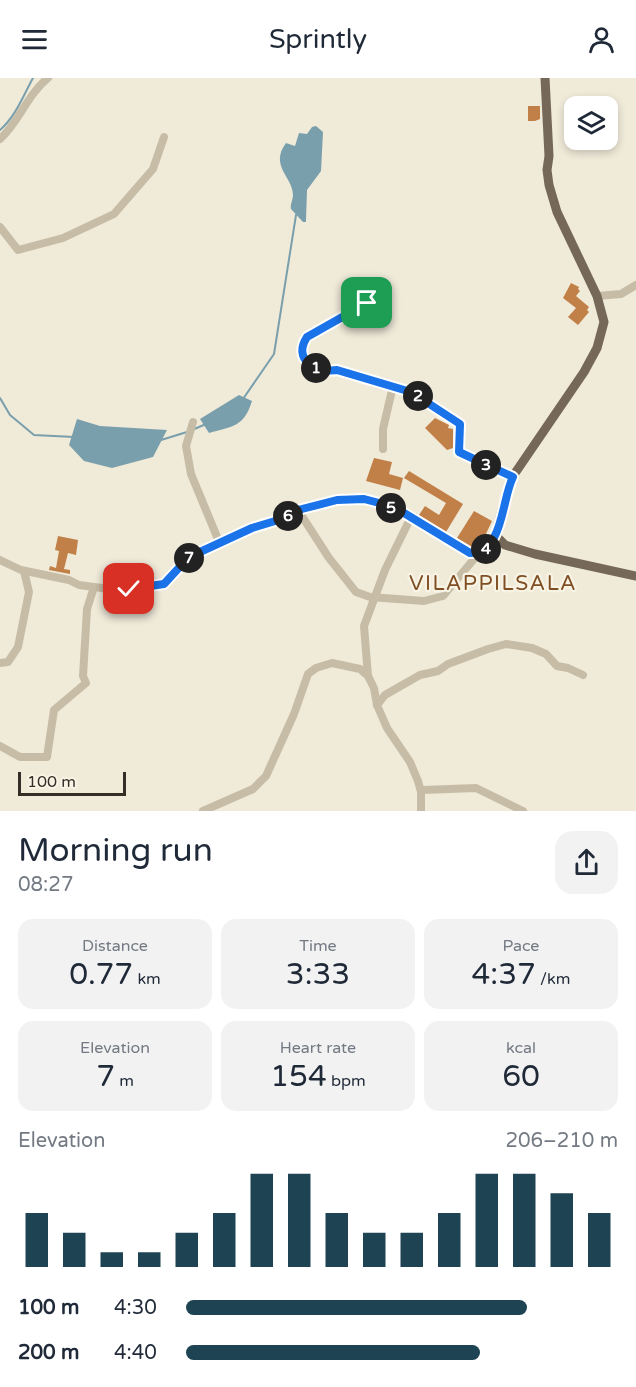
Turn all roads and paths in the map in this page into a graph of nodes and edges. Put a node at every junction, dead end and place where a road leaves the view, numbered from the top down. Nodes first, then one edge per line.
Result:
1 (48, 78) edge
2 (545, 78) edge
3 (164, 138) dead end
4 (0, 139) edge
5 (0, 227) edge
6 (636, 285) edge
7 (597, 296) junction
8 (367, 303) dead end
9 (393, 386) junction
10 (193, 422) dead end
11 (383, 449) dead end
12 (513, 477) junction
13 (298, 510) junction
14 (411, 517) junction
15 (495, 535) junction
16 (220, 544) junction
17 (478, 553) junction
18 (0, 560) edge
19 (24, 571) junction
20 (636, 576) edge
21 (94, 587) junction
22 (376, 598) junction
23 (0, 663) edge
24 (583, 675) dead end
25 (368, 676) junction
26 (377, 705) junction
27 (0, 746) edge
28 (423, 790) dead end
29 (203, 811) edge
30 (421, 811) edge
31 (523, 811) edge

1 - 4 street
2 - 7 main road
3 - 5 street
6 - 7 street
7 - 12 main road
8 - 9 street
9 - 11 street
9 - 12 street
10 - 16 street
12 - 15 main road
13 - 14 street
13 - 16 street
13 - 22 street
14 - 17 street
14 - 22 street
15 - 17 street
15 - 20 main road
16 - 21 street
17 - 22 street
18 - 19 street
19 - 21 street
19 - 23 street
21 - 27 street
22 - 25 street
24 - 26 street
25 - 26 street
25 - 29 street
26 - 30 street
28 - 31 street

